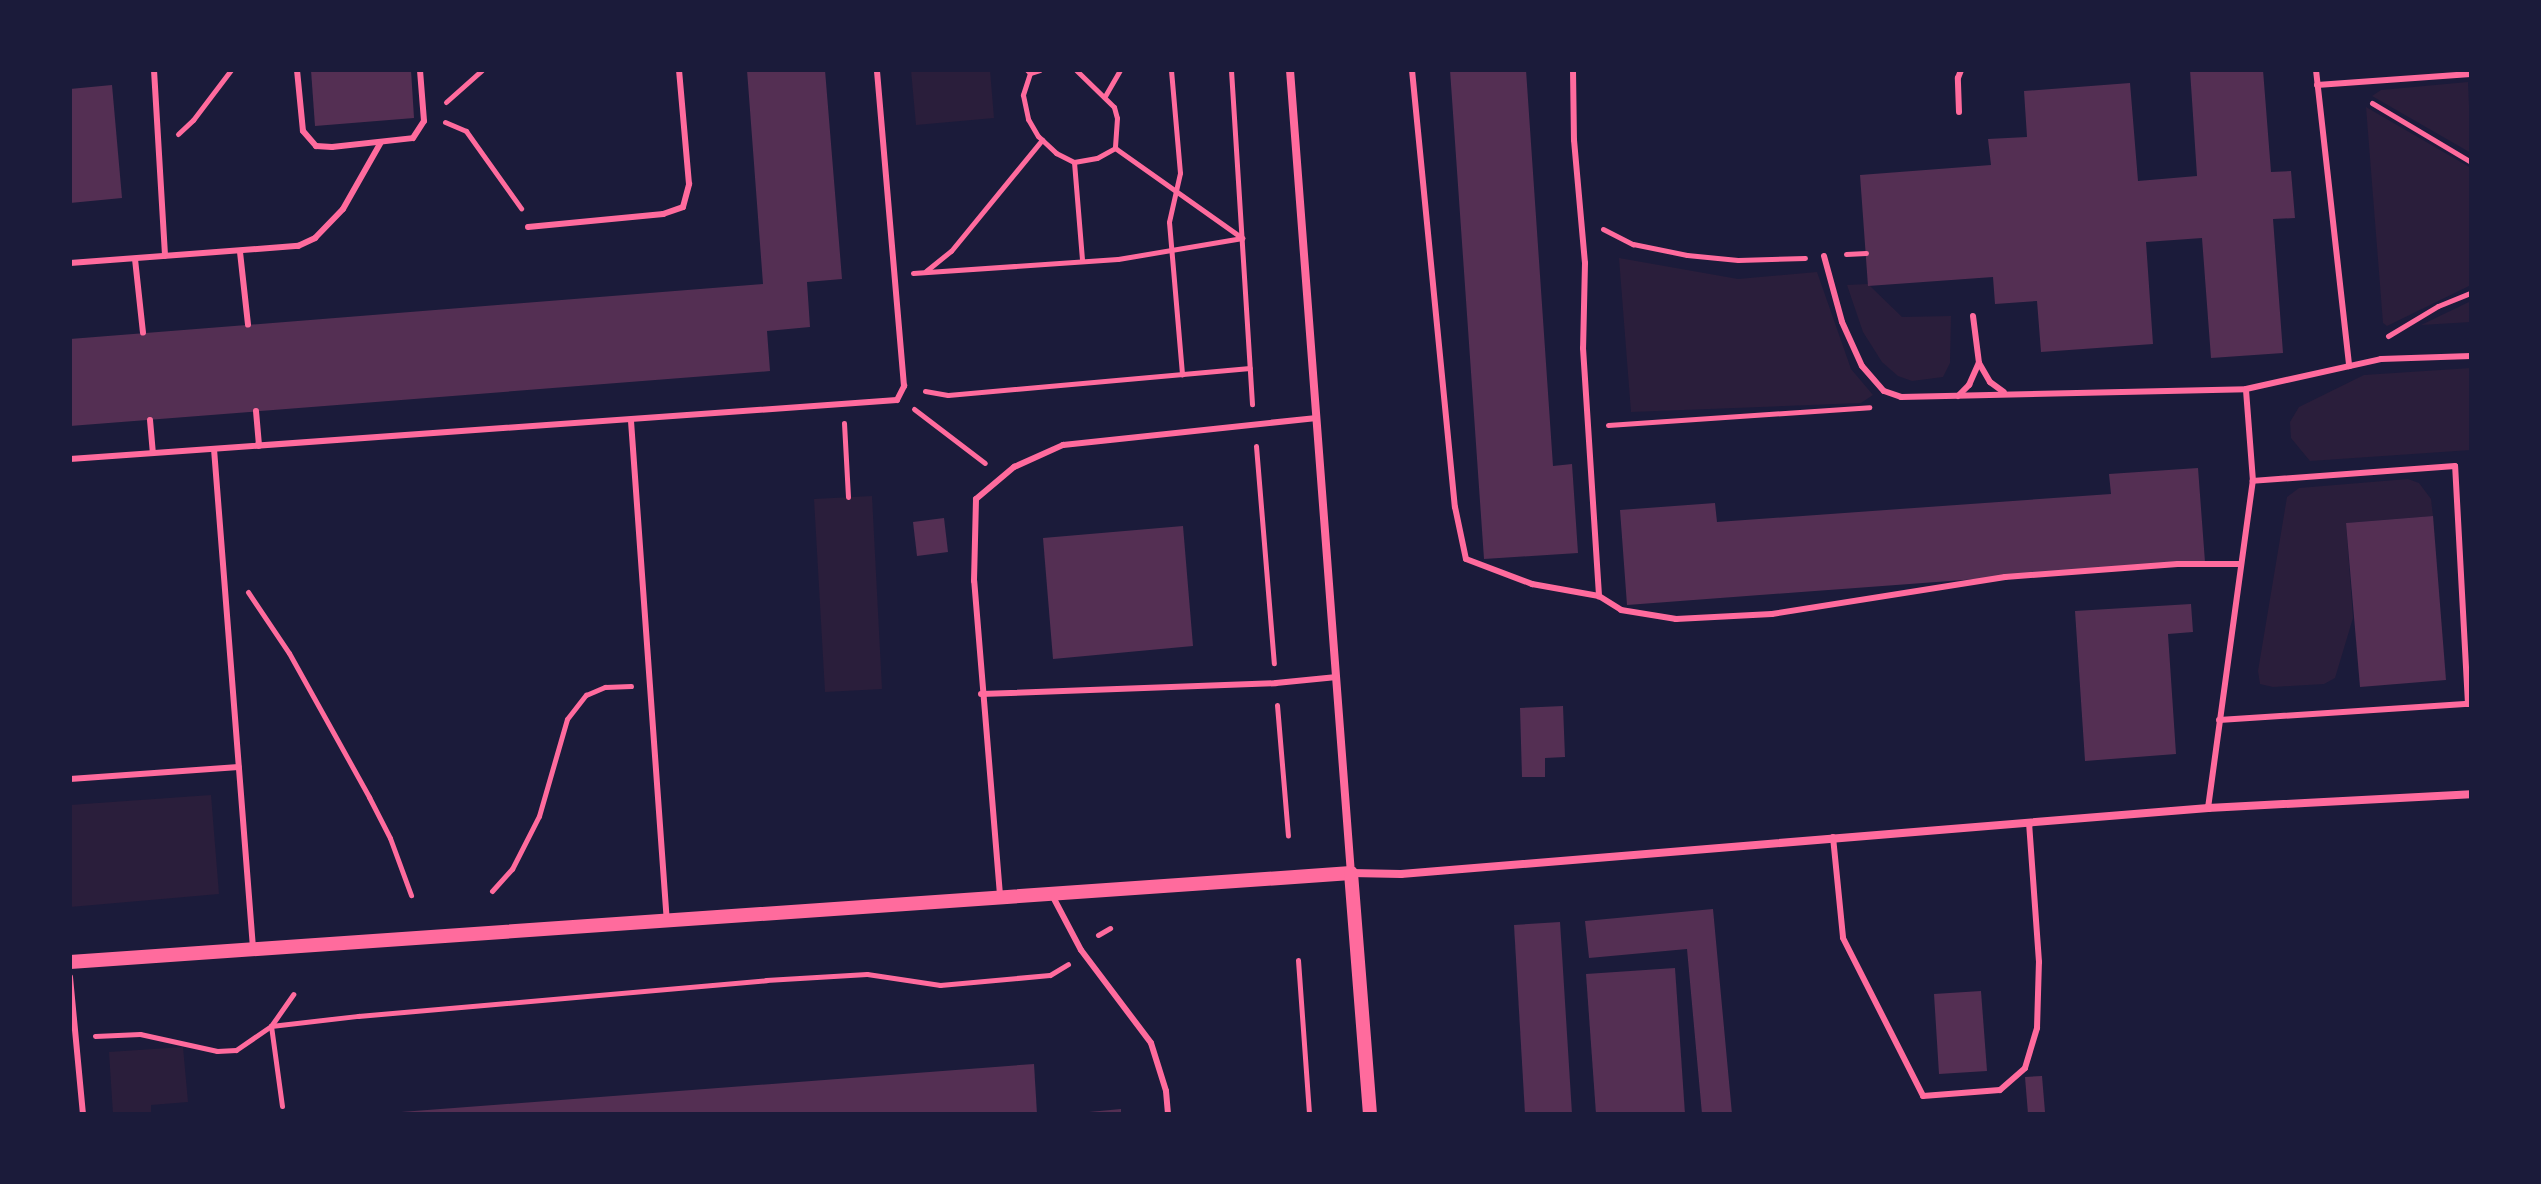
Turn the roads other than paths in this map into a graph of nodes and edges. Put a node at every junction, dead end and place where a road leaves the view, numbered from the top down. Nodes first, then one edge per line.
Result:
1 (154, 70) edge
2 (297, 70) edge
3 (420, 70) edge
4 (679, 70) edge
5 (877, 70) edge
6 (1290, 70) edge
7 (1412, 70) edge
8 (1573, 70) edge
9 (1961, 70) edge
10 (2316, 70) edge
11 (2471, 74) edge
12 (2317, 85) junction
13 (1959, 112) dead end
14 (381, 142) junction
15 (528, 227) dead end
16 (240, 252) junction
17 (165, 256) junction
18 (1824, 256) road end
19 (135, 259) junction
20 (70, 263) edge
21 (1973, 316) dead end
22 (248, 325) dead end
23 (143, 333) dead end
24 (2471, 356) edge
25 (1979, 363) junction
26 (2349, 366) junction
27 (2246, 389) junction
28 (2007, 394) junction
29 (1958, 396) junction
30 (256, 411) dead end
31 (1317, 418) junction
32 (150, 420) dead end
33 (631, 421) junction
34 (259, 446) junction
35 (214, 449) junction
36 (153, 453) junction
37 (70, 459) edge
38 (2253, 481) junction
39 (2241, 564) junction
40 (1599, 596) junction
41 (1339, 677) junction
42 (981, 694) junction
43 (2219, 720) junction
44 (239, 767) junction
45 (70, 779) edge
46 (2471, 794) edge
47 (2208, 808) junction
48 (2029, 822) junction
49 (1833, 837) junction
50 (1351, 873) junction
51 (1052, 895) junction
52 (1000, 899) junction
53 (667, 919) junction
54 (253, 951) junction
55 (70, 962) edge
56 (70, 977) edge
57 (83, 1114) edge
58 (1168, 1114) edge
59 (1370, 1114) edge

1 - 17 lane
2 - 14 lane
3 - 14 lane
4 - 15 lane
5 - 33 lane
6 - 31 street
7 - 40 lane
8 - 40 lane
9 - 13 lane
10 - 12 lane
11 - 12 lane
12 - 26 lane
14 - 16 lane
16 - 17 lane
16 - 22 lane
17 - 19 lane
18 - 29 lane
19 - 20 lane
19 - 23 lane
21 - 25 lane
24 - 26 lane
25 - 28 lane
25 - 29 lane
26 - 27 lane
27 - 28 lane
27 - 38 lane
28 - 29 lane
30 - 34 lane
31 - 41 street
31 - 42 lane
32 - 36 lane
33 - 34 lane
33 - 53 lane
34 - 35 lane
35 - 36 lane
35 - 44 lane
36 - 37 lane
38 - 39 lane
38 - 43 lane
39 - 40 lane
39 - 43 lane
41 - 42 lane
41 - 50 street
42 - 52 lane
43 - 47 lane
44 - 45 lane
44 - 54 lane
46 - 47 street
47 - 48 street
48 - 49 street
48 - 49 lane
49 - 50 street
50 - 51 street
50 - 59 street
51 - 52 street
51 - 58 lane
52 - 53 street
53 - 54 street
54 - 55 street
56 - 57 lane

